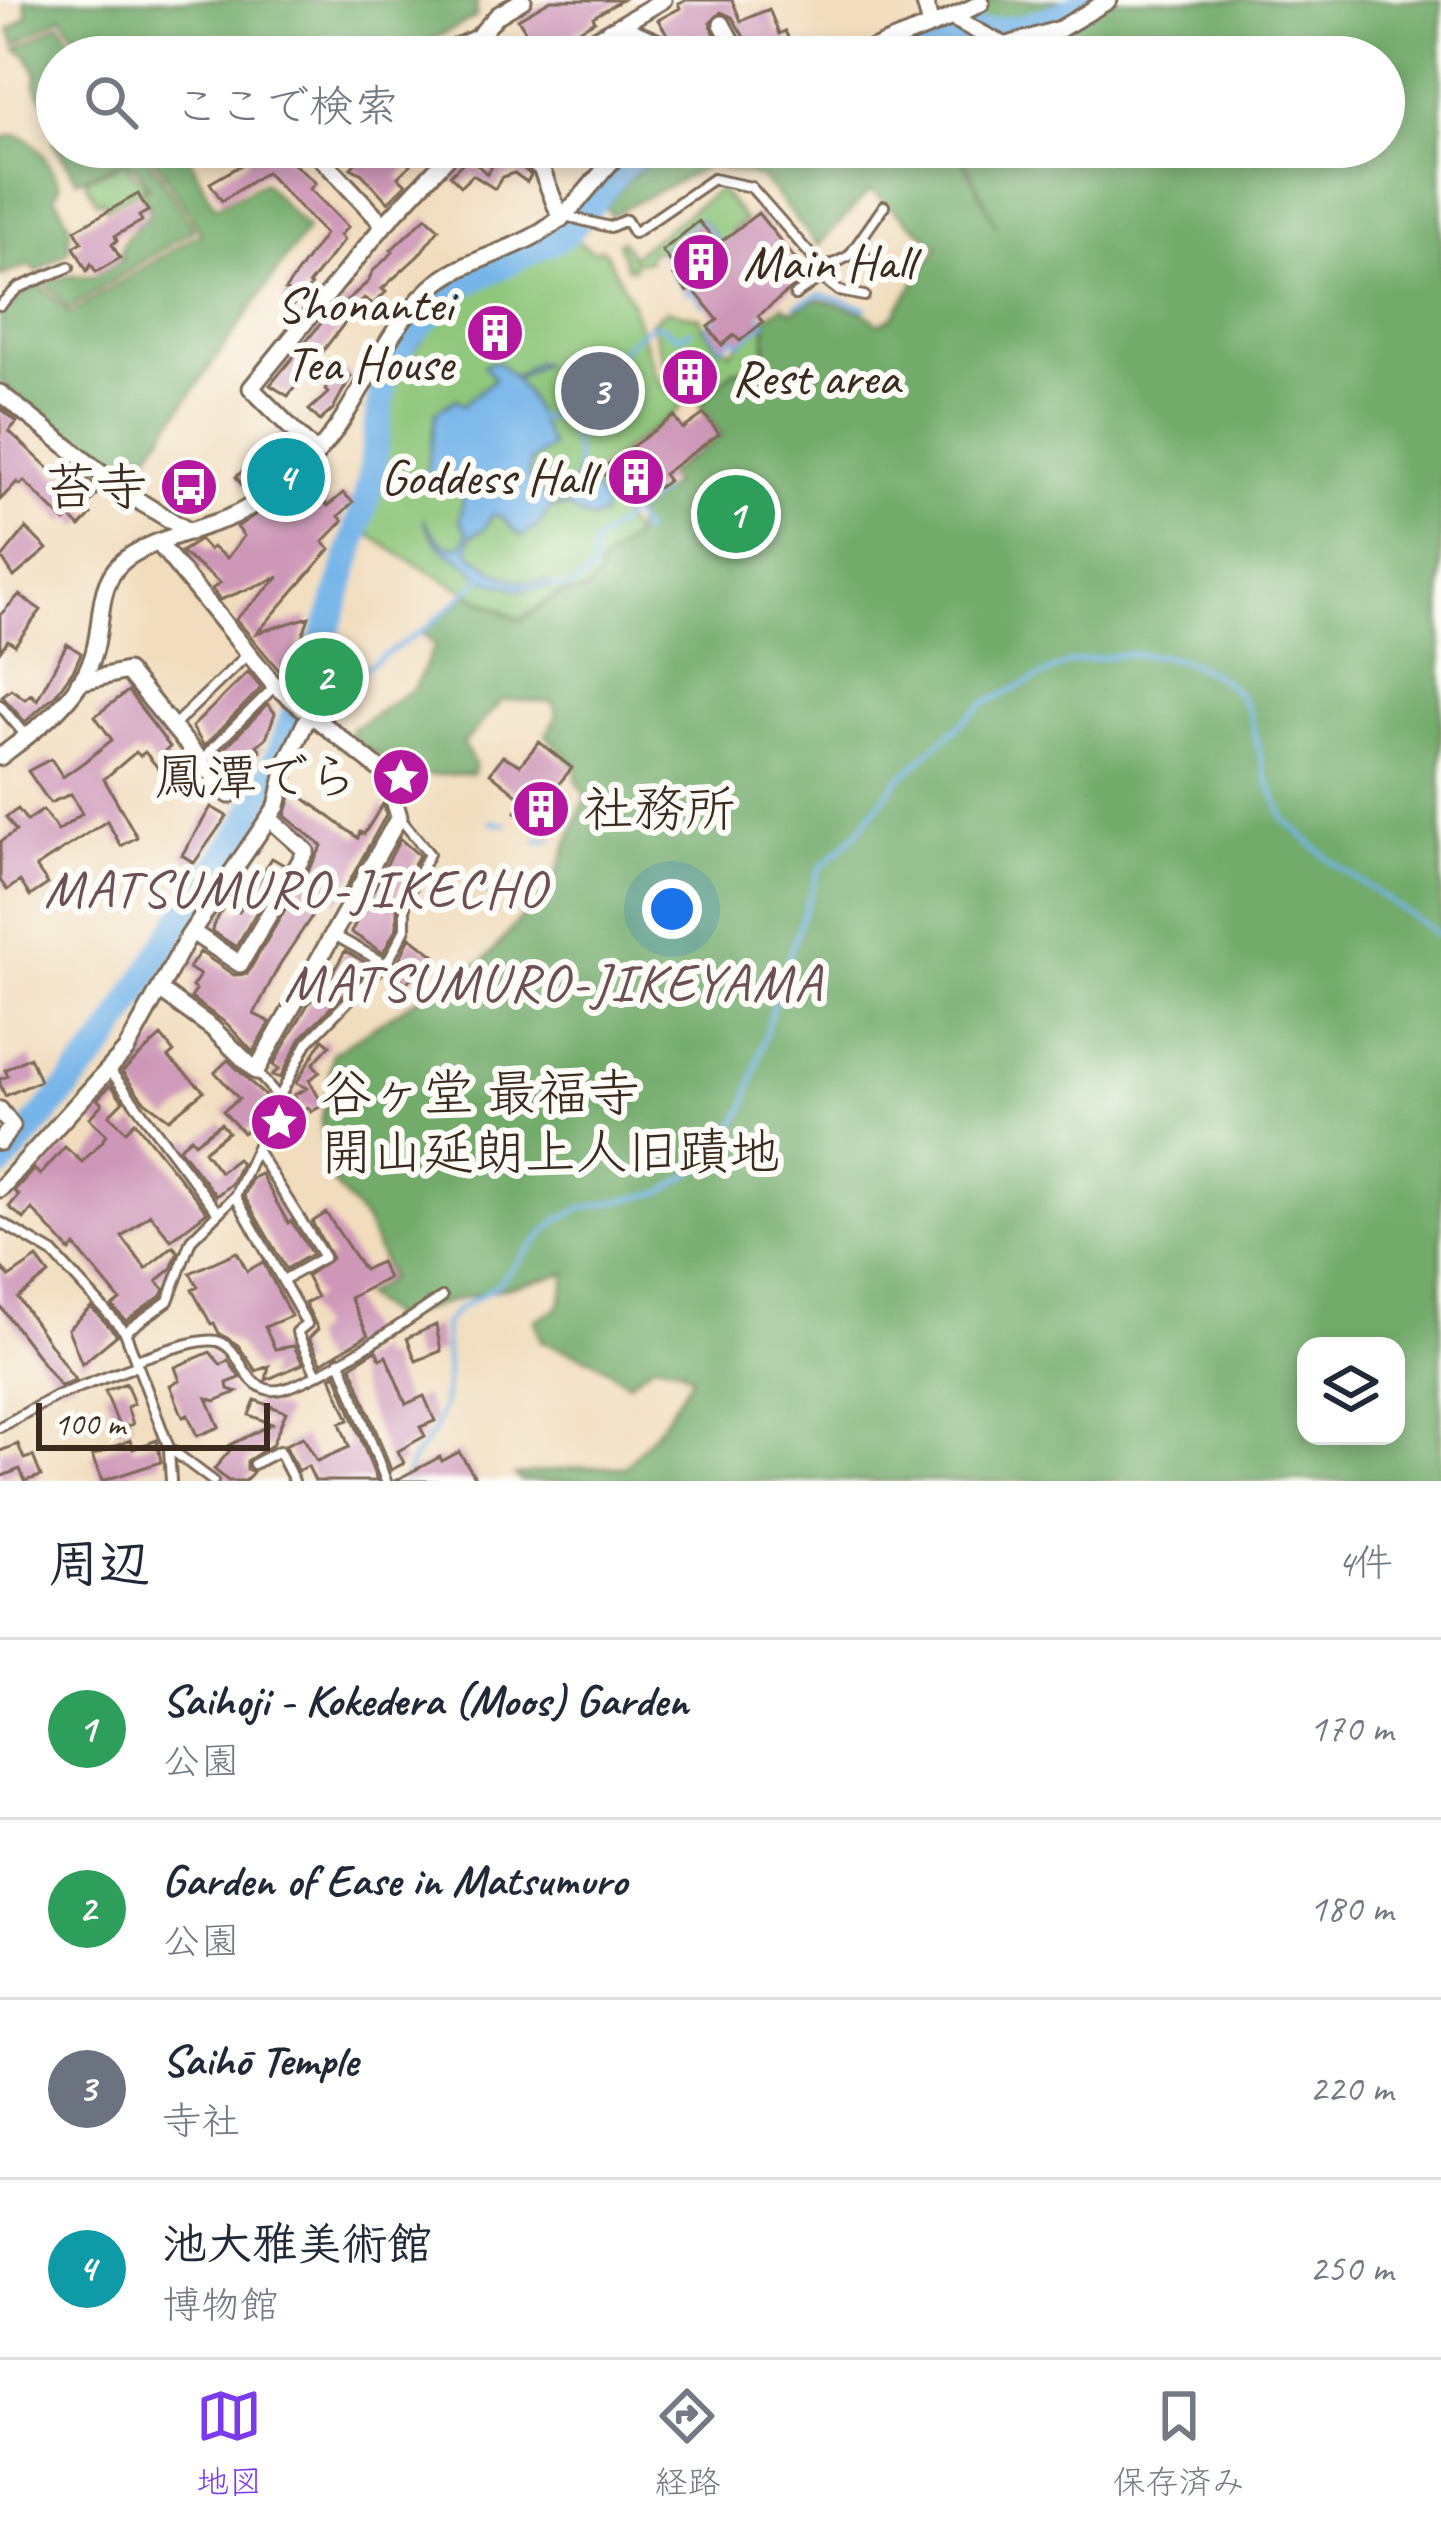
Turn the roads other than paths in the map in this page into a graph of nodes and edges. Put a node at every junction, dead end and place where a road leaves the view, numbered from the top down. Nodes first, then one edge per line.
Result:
1 (523, 0) edge
2 (663, 0) edge
3 (924, 0) edge
4 (1109, 0) edge
5 (981, 3) edge
6 (953, 18) junction
7 (722, 24) dead end
8 (931, 25) junction
9 (619, 26) junction
10 (478, 36) edge
11 (601, 36) edge
12 (642, 36) edge
13 (729, 36) edge
14 (905, 36) edge
15 (983, 36) edge
16 (1040, 36) edge
17 (331, 168) edge
18 (437, 168) edge
19 (541, 168) edge
20 (607, 168) edge
21 (884, 206) dead end
22 (562, 217) junction
23 (384, 225) junction
24 (855, 248) junction
25 (69, 267) dead end
26 (878, 267) dead end
27 (823, 274) junction
28 (795, 295) dead end
29 (864, 296) dead end
30 (0, 305) edge
31 (0, 394) edge
32 (315, 452) junction
33 (190, 532) junction
34 (160, 545) junction
35 (249, 652) junction
36 (79, 682) junction
37 (275, 686) junction
38 (0, 705) edge
39 (310, 713) junction
40 (174, 725) junction
41 (26, 736) junction
42 (0, 758) edge
43 (202, 759) junction
44 (229, 795) dead end
45 (269, 818) junction
46 (399, 818) junction
47 (192, 932) junction
48 (334, 935) junction
49 (384, 963) junction
50 (160, 991) junction
51 (108, 1068) junction
52 (256, 1071) junction
53 (278, 1098) junction
54 (0, 1110) edge
55 (0, 1142) edge
56 (255, 1149) junction
57 (0, 1190) edge
58 (235, 1196) junction
59 (218, 1214) junction
60 (0, 1222) edge
61 (283, 1280) junction
62 (442, 1298) dead end
63 (124, 1332) junction
64 (340, 1361) junction
65 (135, 1363) junction
66 (316, 1373) junction
67 (0, 1426) edge
68 (169, 1448) junction
69 (254, 1464) dead end
70 (171, 1481) edge
71 (213, 1481) edge
72 (294, 1481) edge
73 (386, 1481) edge

1 - 10 street
2 - 9 street
3 - 8 street
4 - 16 street
5 - 6 street
6 - 8 street
6 - 15 street
7 - 13 street
8 - 14 street
9 - 11 street
9 - 12 street
17 - 23 street
18 - 23 street
19 - 22 street
20 - 22 street
21 - 24 lane
22 - 27 lane
22 - 32 street
23 - 32 street
24 - 26 lane
24 - 27 lane
25 - 30 lane
27 - 28 lane
27 - 29 lane
31 - 33 street
32 - 33 street
33 - 34 street
34 - 35 street
34 - 36 street
35 - 37 street
35 - 40 lane
36 - 40 street
36 - 41 street
37 - 39 street
37 - 43 lane
38 - 41 lane
39 - 45 street
39 - 46 street
40 - 43 street
41 - 42 street
43 - 44 street
45 - 47 street
45 - 47 street
46 - 48 street
46 - 49 lane
47 - 50 street
48 - 49 lane
48 - 52 street
49 - 53 lane
50 - 51 street
50 - 52 street
51 - 57 street
51 - 59 lane
52 - 53 lane
53 - 56 lane
54 - 55 street
56 - 58 lane
56 - 61 lane
58 - 59 lane
58 - 61 lane
59 - 63 lane
60 - 63 lane
61 - 66 lane
62 - 64 lane
63 - 65 lane
64 - 66 lane
64 - 73 lane
65 - 66 lane
65 - 67 lane
65 - 68 lane
68 - 70 lane
68 - 71 lane
69 - 72 lane

